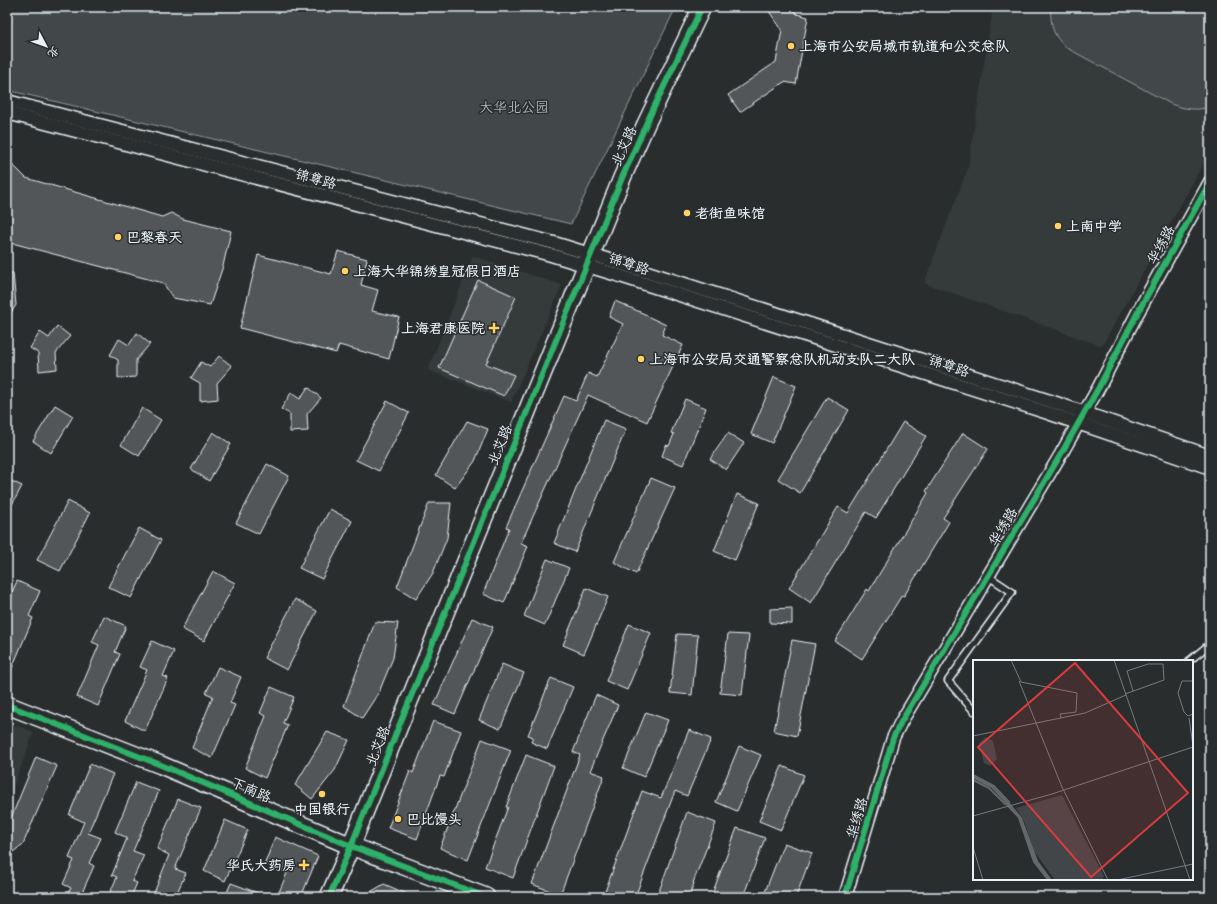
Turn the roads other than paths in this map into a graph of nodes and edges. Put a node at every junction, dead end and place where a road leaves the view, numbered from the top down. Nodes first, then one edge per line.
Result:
1 (702, 7) edge
2 (7, 101) edge
3 (7, 113) edge
4 (1210, 182) edge
5 (588, 260) junction
6 (1084, 413) junction
7 (1078, 423) junction
8 (1210, 456) edge
9 (1210, 468) edge
10 (988, 576) junction
11 (1210, 644) edge
12 (1190, 660) edge
13 (7, 705) edge
14 (973, 710) edge
15 (351, 846) junction
16 (329, 897) edge
17 (486, 897) edge
18 (845, 897) edge

1 - 5 street, 北艾路
2 - 5 street, 锦尊路
3 - 5 street, 锦尊路
4 - 6 street, 华绣路
5 - 6 street, 锦尊路
5 - 7 street, 锦尊路
5 - 15 street, 北艾路
6 - 7 street, 华绣路
6 - 8 street, 锦尊路
7 - 9 street, 锦尊路
7 - 10 street, 华绣路
10 - 14 lane
10 - 18 street, 华绣路
11 - 12 lane
13 - 15 street, 下南路
15 - 16 street, 北艾路
15 - 17 street, 下南路

